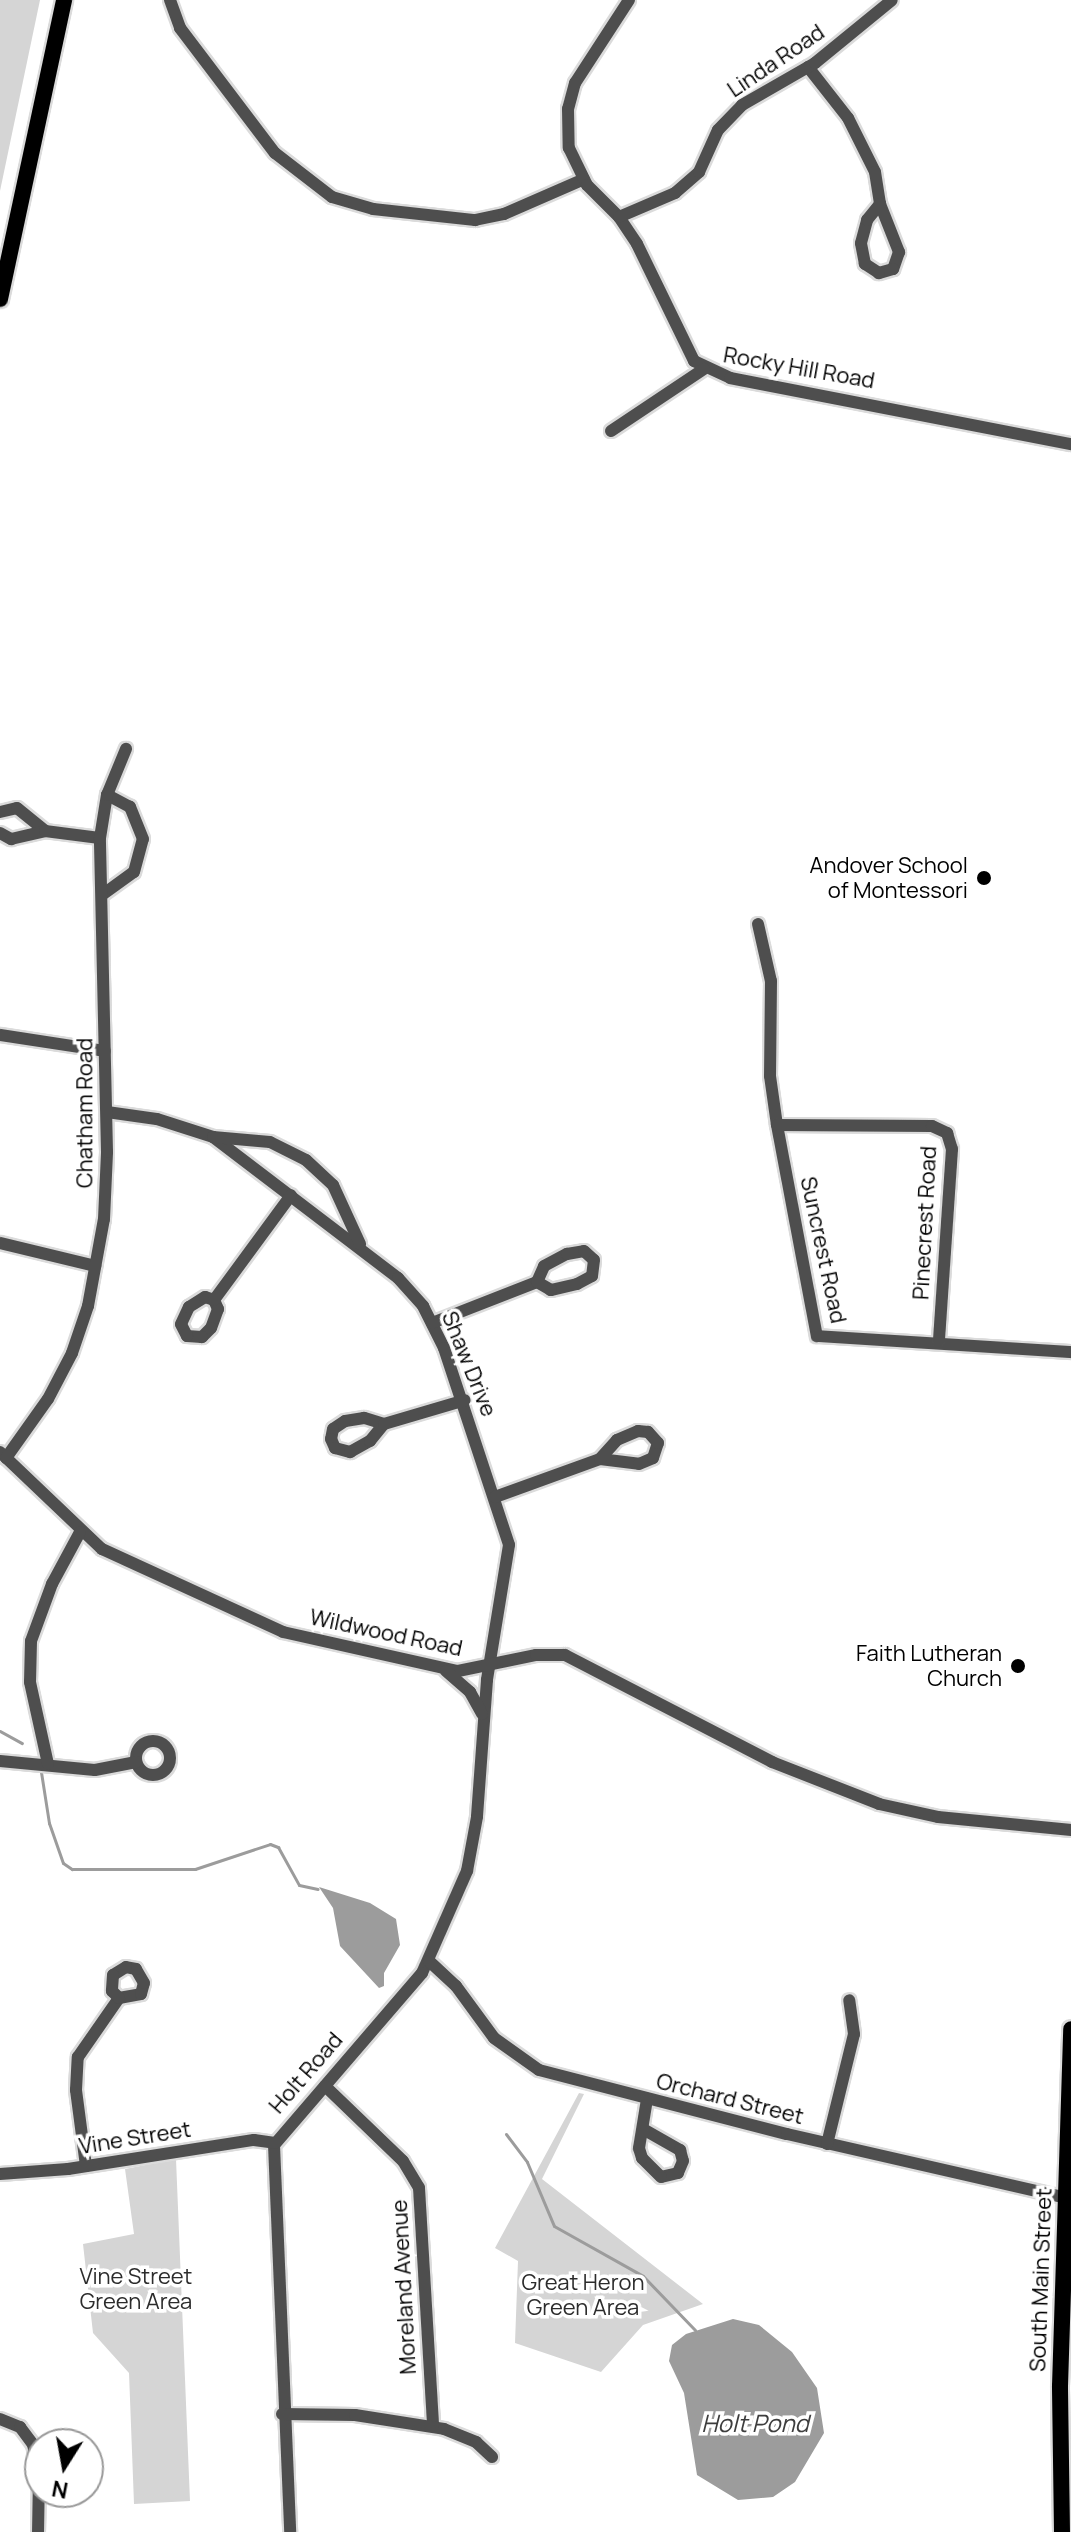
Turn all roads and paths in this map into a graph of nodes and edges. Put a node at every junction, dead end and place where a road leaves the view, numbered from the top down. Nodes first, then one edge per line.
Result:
1 (64, 0) edge
2 (170, 0) edge
3 (629, 0) edge
4 (892, 0) edge
5 (808, 67) junction
6 (584, 179) junction
7 (880, 204) junction
8 (619, 217) junction
9 (0, 299) edge
10 (704, 369) junction
11 (611, 431) dead end
12 (1071, 444) edge
13 (126, 749) dead end
14 (107, 795) junction
15 (0, 812) edge
16 (45, 831) junction
17 (0, 833) edge
18 (100, 838) junction
19 (102, 895) junction
20 (758, 924) dead end
21 (3, 1032) edge
22 (105, 1051) junction
23 (107, 1112) junction
24 (777, 1125) junction
25 (213, 1137) junction
26 (291, 1195) junction
27 (0, 1243) edge
28 (360, 1244) junction
29 (95, 1266) junction
30 (537, 1282) junction
31 (214, 1300) dead end
32 (432, 1323) junction
33 (939, 1342) junction
34 (1071, 1352) edge
35 (465, 1400) junction
36 (384, 1424) dead end
37 (3, 1455) edge
38 (600, 1459) dead end
39 (495, 1497) junction
40 (80, 1532) junction
41 (490, 1667) junction
42 (443, 1669) junction
43 (484, 1722) junction
44 (0, 1761) edge
45 (136, 1762) dead end
46 (48, 1764) junction
47 (1071, 1830) edge
48 (429, 1961) junction
49 (119, 1998) dead end
50 (849, 2000) dead end
51 (1071, 2029) edge
52 (325, 2086) junction
53 (647, 2099) junction
54 (643, 2129) dead end
55 (275, 2143) junction
56 (827, 2144) junction
57 (86, 2166) junction
58 (0, 2174) edge
59 (1068, 2199) edge
60 (282, 2414) junction
61 (0, 2419) edge
62 (433, 2427) junction
63 (492, 2457) dead end
64 (1065, 2479) edge
65 (38, 2532) edge
66 (290, 2532) edge
67 (1062, 2532) edge

1 - 9 main road
2 - 6 street
3 - 6 street, Rocky Hill Road
4 - 5 street, Linda Road
5 - 7 street
5 - 8 street, Linda Road
6 - 8 street, Rocky Hill Road
7 - 7 street
8 - 10 street, Rocky Hill Road
10 - 11 street
10 - 12 street, Rocky Hill Road
13 - 14 street, Chatham Road
14 - 18 street, Chatham Road
14 - 19 street
15 - 16 street
16 - 17 street
16 - 18 street
18 - 19 street, Chatham Road
19 - 22 street, Chatham Road
20 - 24 street, Suncrest Road
21 - 22 street
22 - 23 street, Chatham Road
23 - 25 street, Shaw Drive
23 - 29 street, Chatham Road
24 - 33 street, Suncrest Road
24 - 33 street, Pinecrest Road
25 - 26 street, Shaw Drive
25 - 28 street
26 - 28 street, Shaw Drive
26 - 31 street
27 - 29 street
28 - 32 street, Shaw Drive
29 - 37 street, Chatham Road
30 - 30 street
30 - 32 street
32 - 35 street, Shaw Drive
33 - 34 street, Suncrest Road
35 - 36 street
35 - 39 street, Shaw Drive
37 - 40 street, Wildwood Road
38 - 39 street
39 - 41 street, Shaw Drive
40 - 42 street, Wildwood Road
40 - 46 street
41 - 42 street, Wildwood Road
41 - 43 street, Holt Road
41 - 47 street, Wildwood Road
42 - 43 street
43 - 48 street, Holt Road
44 - 46 street
45 - 46 street
48 - 52 street, Holt Road
48 - 53 street, Orchard Street
49 - 57 street
50 - 56 street
51 - 59 main road, South Main Street
52 - 55 street, Holt Road
52 - 62 street, Moreland Avenue
53 - 54 street
53 - 56 street, Orchard Street
55 - 57 street, Vine Street
55 - 60 street, Holt Road
56 - 59 street, Orchard Street
57 - 58 street, Vine Street
59 - 64 main road, South Main Street
60 - 62 street
60 - 66 street, Holt Road
61 - 65 street
62 - 63 street
64 - 67 main road, South Main Street

